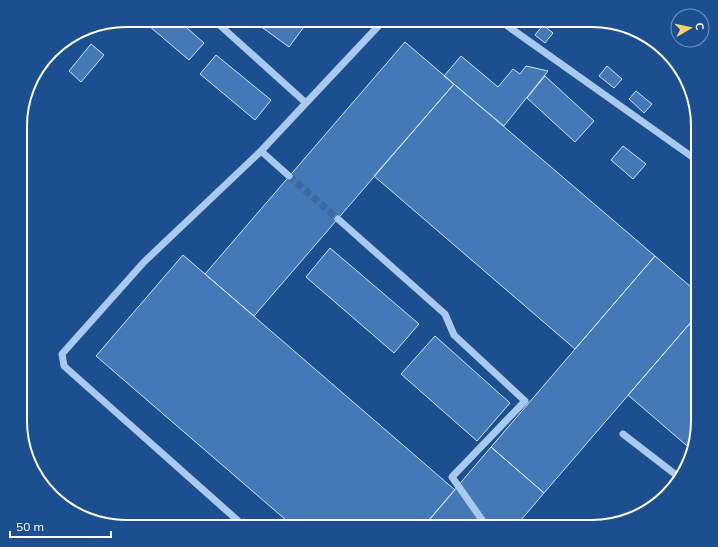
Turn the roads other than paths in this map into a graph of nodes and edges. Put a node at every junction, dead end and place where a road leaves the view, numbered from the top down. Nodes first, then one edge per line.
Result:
1 (222, 27) edge
2 (377, 27) edge
3 (509, 27) edge
4 (306, 103) junction
5 (261, 151) junction
6 (691, 156) edge
7 (289, 176) tunnel mouth
8 (338, 219) tunnel mouth
9 (623, 434) dead end
10 (675, 474) edge
11 (237, 520) edge
12 (482, 520) edge

1 - 4 lane
2 - 4 lane
3 - 6 lane
4 - 5 lane
5 - 7 lane
5 - 11 lane
8 - 12 lane
9 - 10 lane

